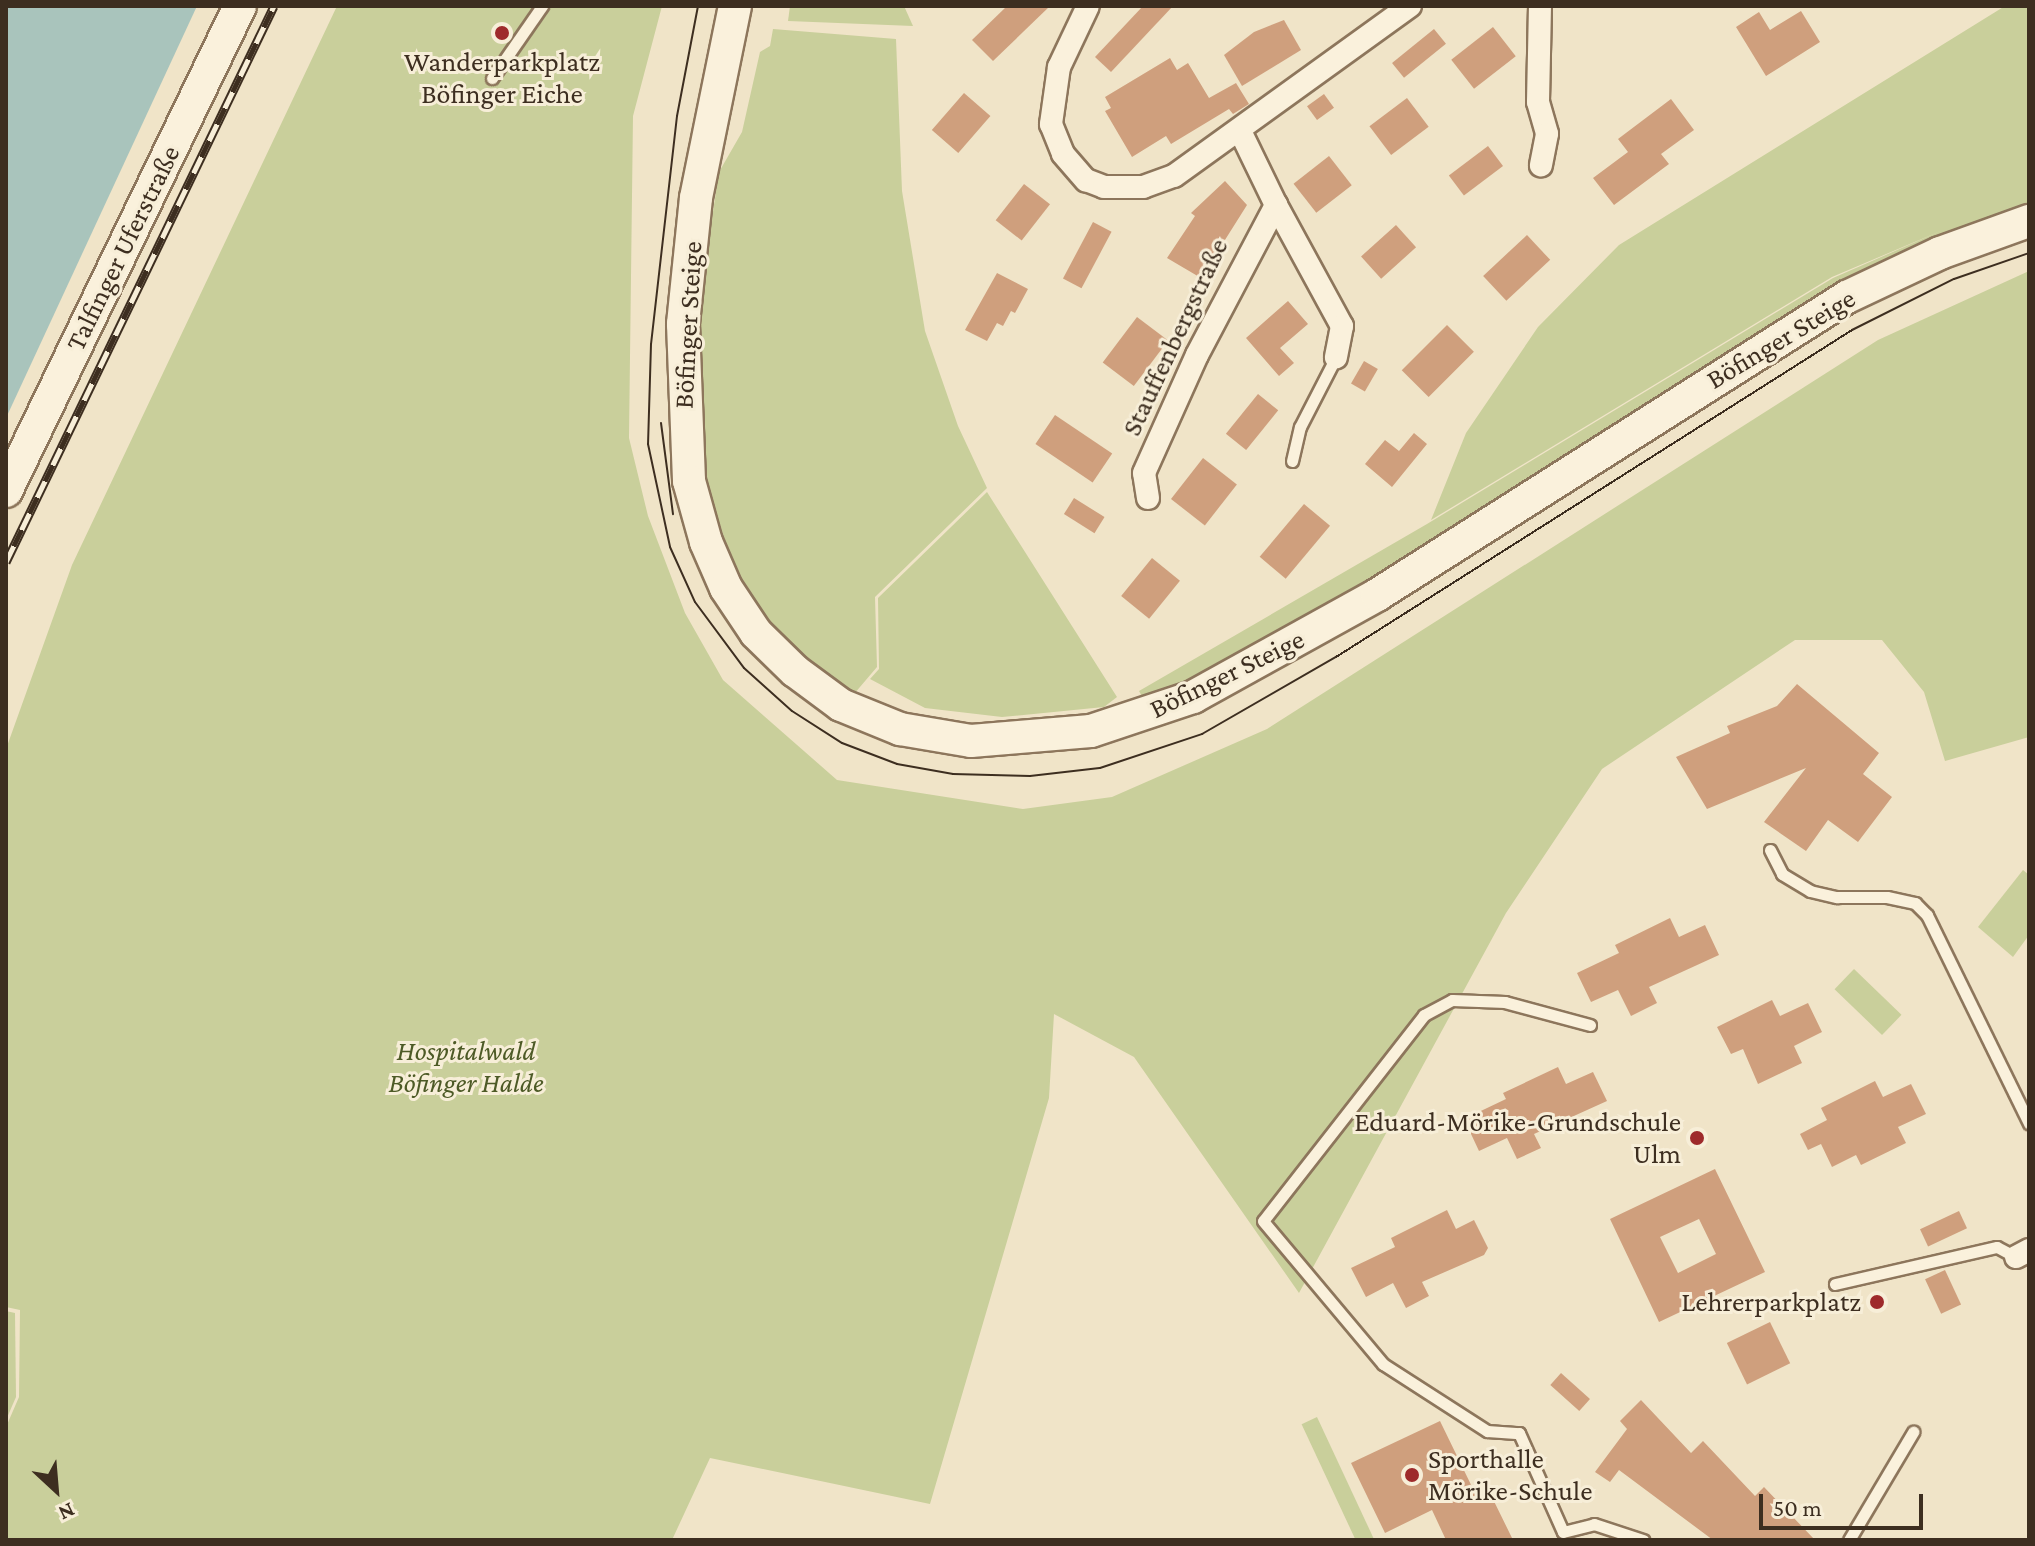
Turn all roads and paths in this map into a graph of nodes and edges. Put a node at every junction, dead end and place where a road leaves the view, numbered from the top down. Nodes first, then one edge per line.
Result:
1 (240, 6) edge
2 (542, 6) edge
3 (735, 6) edge
4 (1088, 6) edge
5 (1410, 6) edge
6 (1540, 6) edge
7 (492, 78) dead end
8 (1240, 131) junction
9 (1541, 165) dead end
10 (1276, 205) junction
11 (2029, 221) edge
12 (1336, 357) joint
13 (1292, 461) dead end
14 (6, 491) edge
15 (1148, 498) dead end
16 (1770, 850) dead end
17 (1590, 1025) dead end
18 (2029, 1123) edge
19 (2023, 1253) edge
20 (1835, 1284) dead end
21 (1913, 1432) dead end
22 (1643, 1540) edge
23 (1849, 1540) edge

1 - 14 street, Talfinger Uferstraße
2 - 7 lane
3 - 11 street, Böfinger Steige
4 - 8 street
5 - 8 street
6 - 9 street
8 - 10 street
10 - 12 street
10 - 15 street, Stauffenbergstraße
12 - 13 lane
16 - 18 lane
17 - 22 lane
19 - 20 lane
21 - 23 lane

